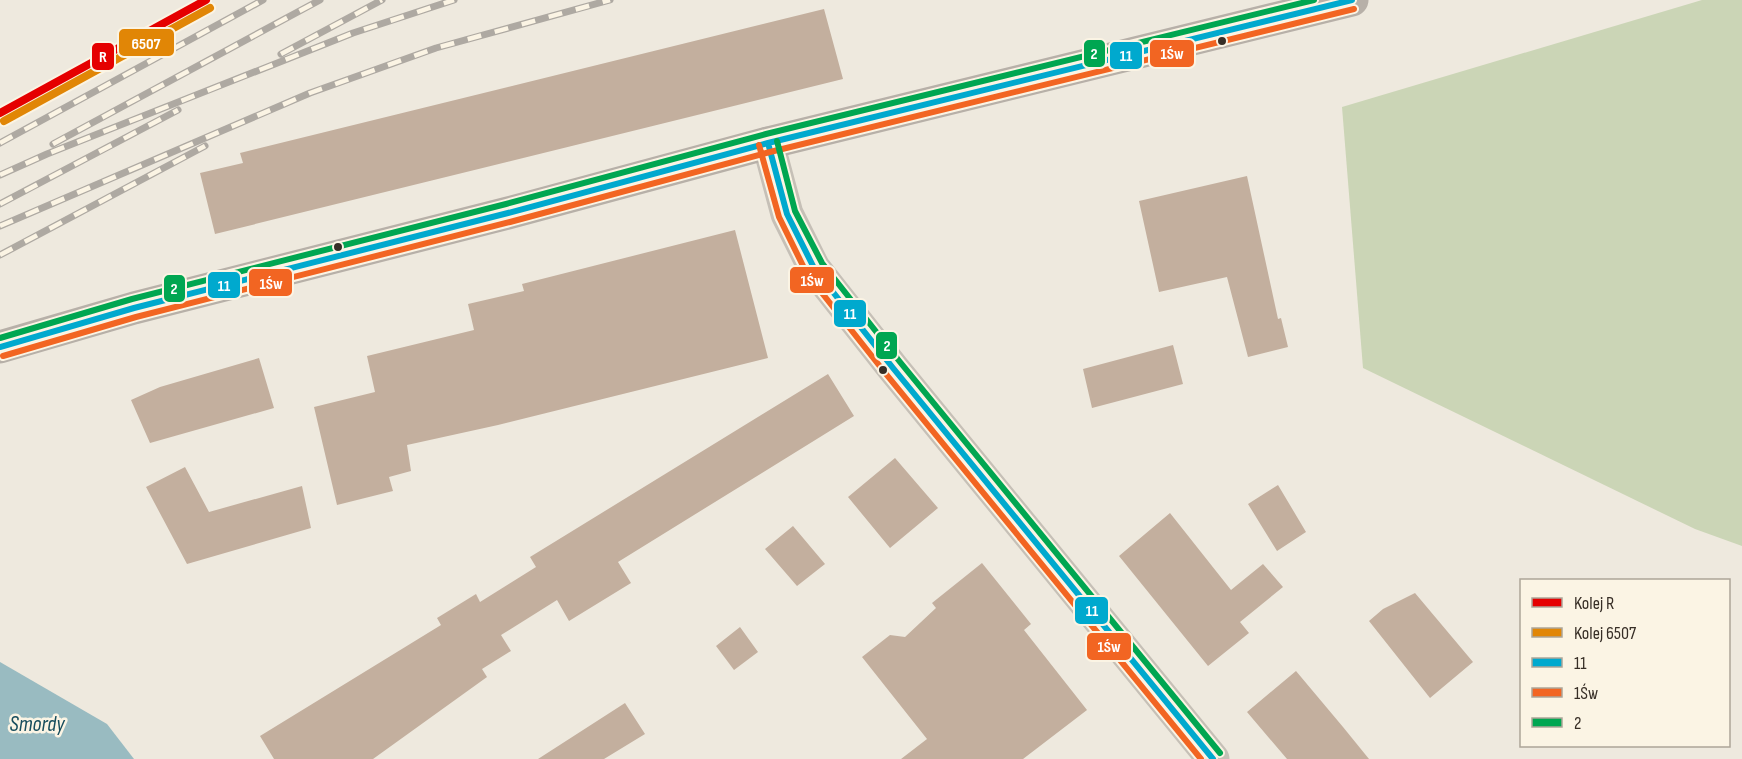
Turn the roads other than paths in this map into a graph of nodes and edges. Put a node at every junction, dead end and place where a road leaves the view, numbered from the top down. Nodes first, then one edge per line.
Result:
1 (1352, 0) edge
2 (768, 143) junction
3 (0, 347) edge
4 (1213, 759) edge

1 - 2 main road
2 - 3 main road
2 - 4 street

